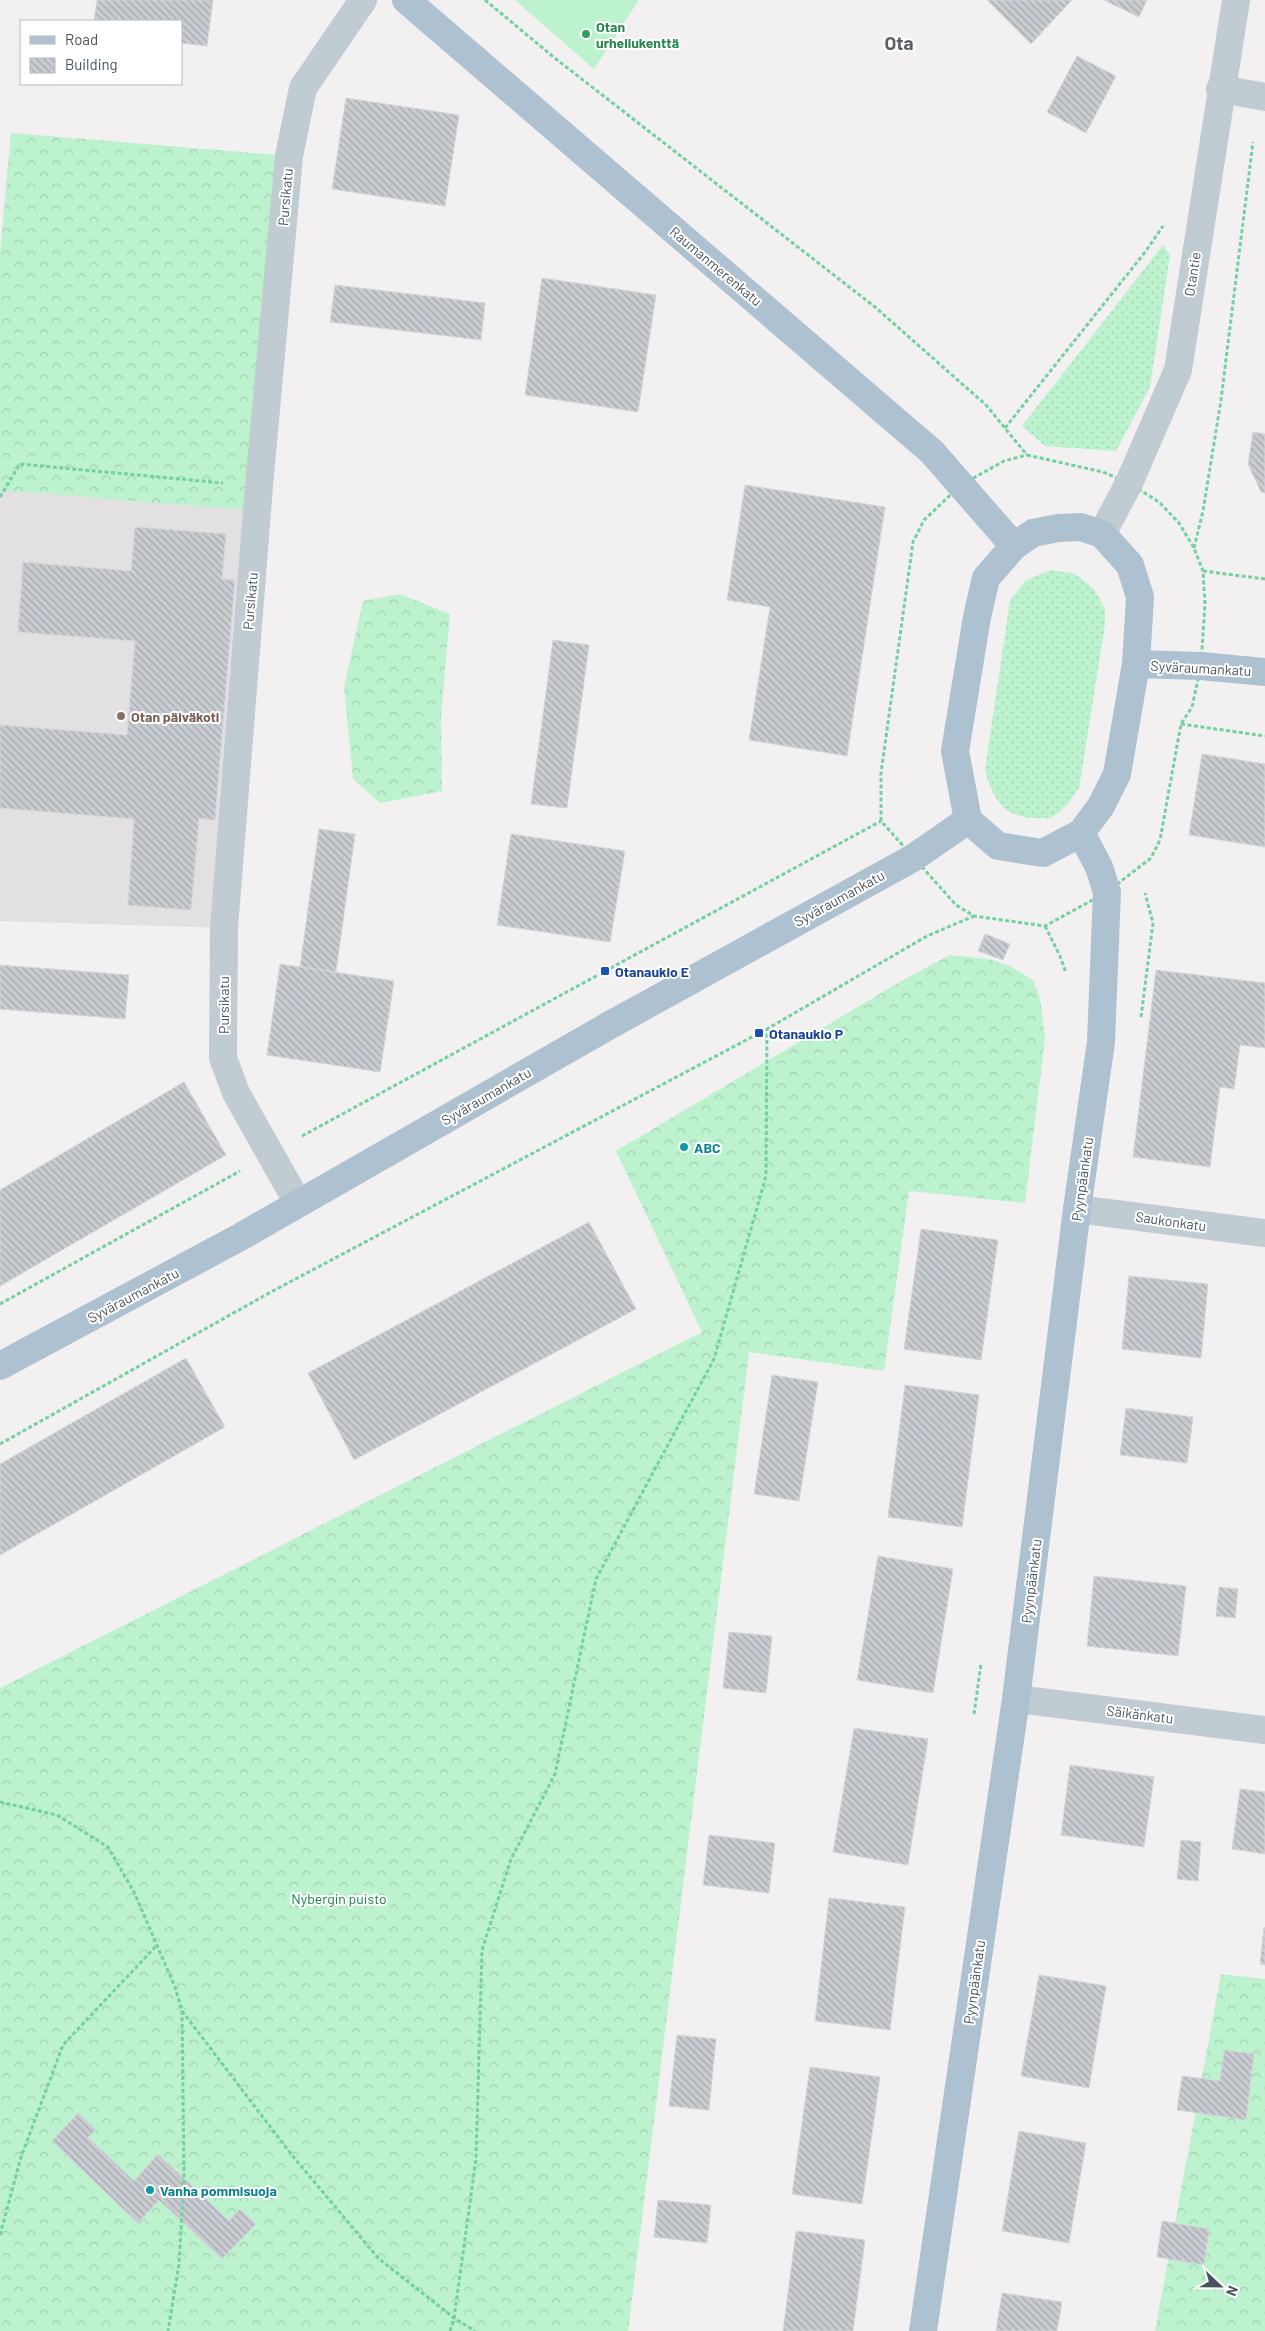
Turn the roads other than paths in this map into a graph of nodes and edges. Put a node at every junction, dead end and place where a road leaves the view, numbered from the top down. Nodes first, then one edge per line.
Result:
1 (363, 0) edge
2 (406, 0) edge
3 (1236, 0) edge
4 (1220, 89) junction
5 (1263, 97) edge
6 (1102, 534) junction
7 (1014, 546) junction
8 (1136, 664) junction
9 (1265, 672) edge
10 (968, 820) junction
11 (1081, 833) junction
12 (298, 1203) junction
13 (1077, 1209) junction
14 (1265, 1233) edge
15 (0, 1366) edge
16 (1016, 1699) junction
17 (1265, 1730) edge
18 (923, 2331) edge

1 - 12 street, Pursikatu
2 - 7 main road, Raumanmerenkatu
3 - 4 street, Otantie
4 - 5 street
4 - 6 street, Otantie
6 - 7 main road
6 - 8 main road
7 - 10 main road
8 - 9 main road, Syväraumankatu
8 - 11 main road
10 - 11 main road
10 - 12 main road, Syväraumankatu
11 - 13 main road, Pyynpäänkatu
12 - 15 main road, Syväraumankatu
13 - 14 street, Saukonkatu
13 - 16 main road, Pyynpäänkatu
16 - 17 street, Säikänkatu
16 - 18 main road, Pyynpäänkatu

